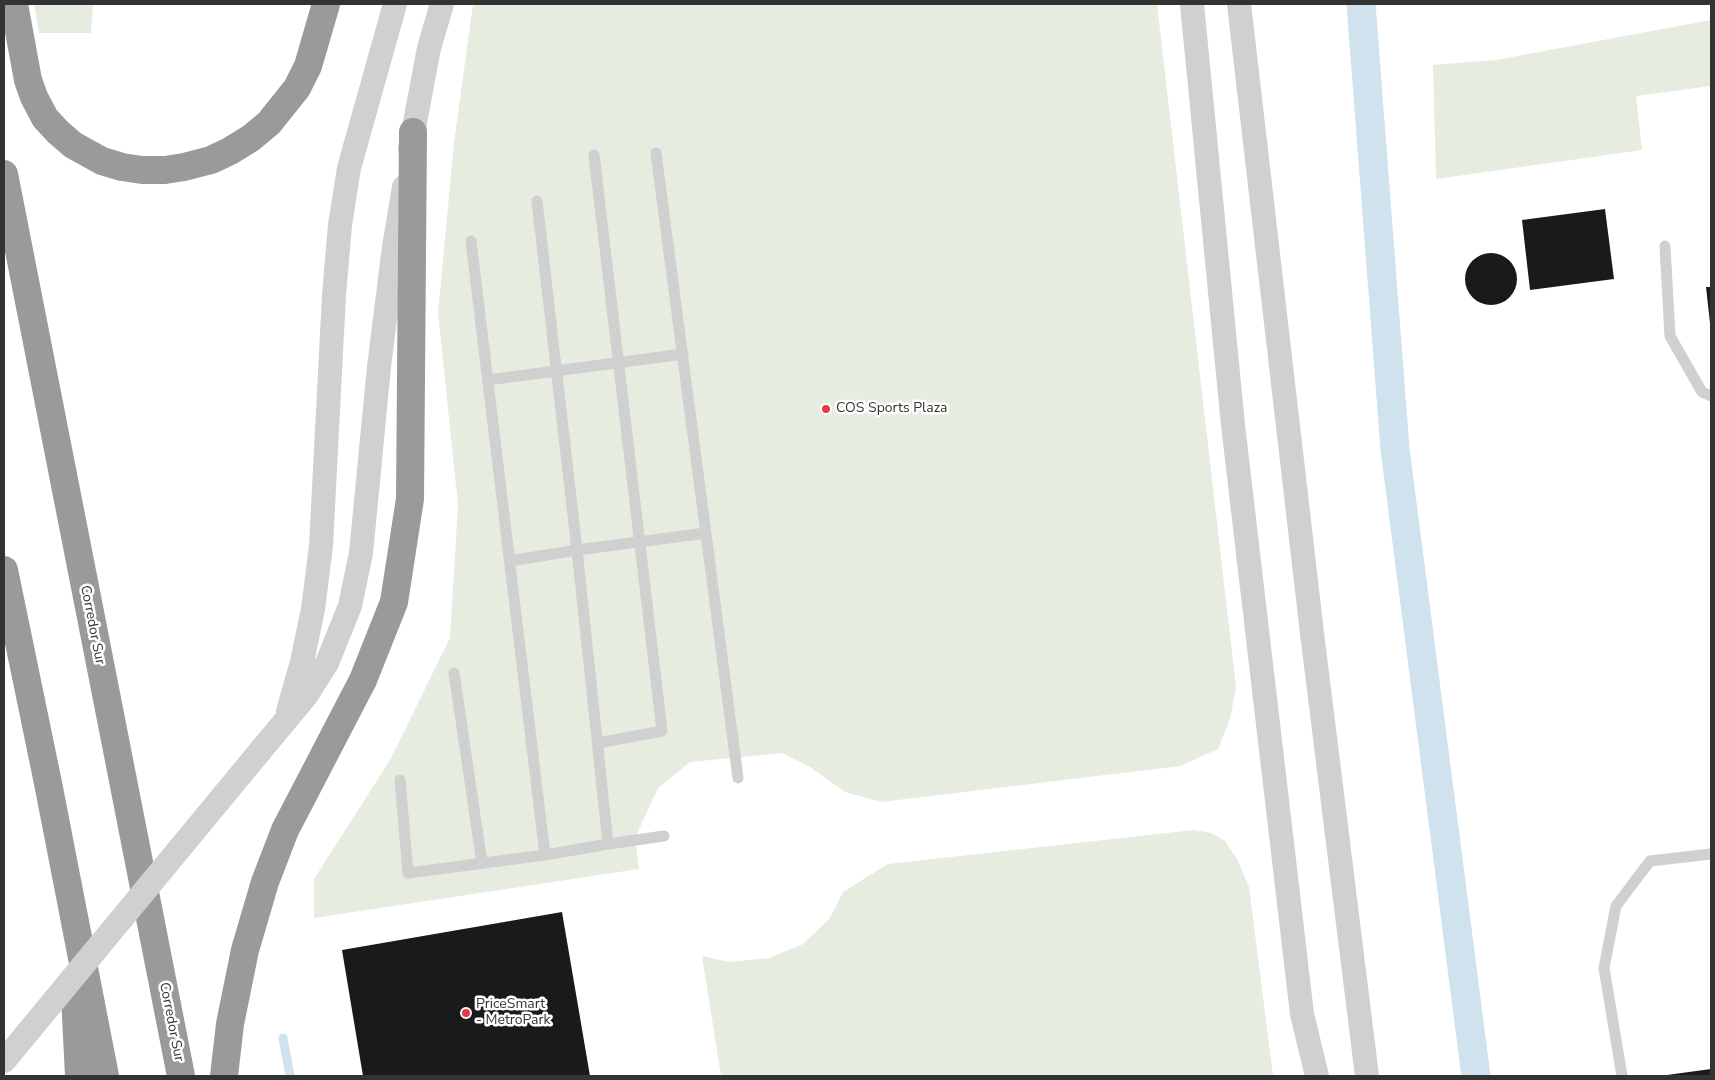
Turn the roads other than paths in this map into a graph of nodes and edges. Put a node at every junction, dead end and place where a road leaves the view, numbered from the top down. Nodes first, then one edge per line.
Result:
1 (14, 4) edge
2 (326, 4) edge
3 (395, 4) edge
4 (442, 4) edge
5 (1192, 4) edge
6 (1232, 4) edge
7 (1239, 4) edge
8 (1244, 45) junction
9 (413, 132) junction
10 (656, 153) dead end
11 (594, 155) dead end
12 (4, 174) edge
13 (537, 202) dead end
14 (471, 241) dead end
15 (1665, 246) dead end
16 (683, 354) junction
17 (618, 362) junction
18 (555, 370) junction
19 (488, 380) junction
20 (1711, 396) edge
21 (706, 533) junction
22 (640, 542) junction
23 (577, 550) junction
24 (510, 561) junction
25 (4, 570) edge
26 (454, 673) dead end
27 (284, 723) junction
28 (598, 743) junction
29 (738, 778) dead end
30 (400, 780) dead end
31 (664, 836) dead end
32 (608, 844) junction
33 (1711, 854) edge
34 (545, 855) junction
35 (482, 863) junction
36 (69, 889) junction
37 (4, 1061) edge
38 (79, 1076) edge
39 (105, 1076) edge
40 (181, 1076) edge
41 (224, 1076) edge
42 (1317, 1076) edge
43 (1367, 1076) edge
44 (1622, 1076) edge

1 - 2 highway
3 - 27 street
4 - 9 street
5 - 42 street
6 - 8 street
7 - 8 street
8 - 43 street
9 - 27 street
9 - 41 highway
10 - 16 lane
11 - 17 lane
12 - 40 highway, Corredor Sur
13 - 18 lane
14 - 19 lane
15 - 20 lane
16 - 17 lane
16 - 21 lane
17 - 18 lane
17 - 22 lane
18 - 19 lane
18 - 23 lane
19 - 24 lane
21 - 22 lane
21 - 29 lane
22 - 23 lane
22 - 28 lane
23 - 24 lane
23 - 28 lane
24 - 34 lane
25 - 36 highway
26 - 35 lane
27 - 37 street, bridge
28 - 32 lane
30 - 35 lane
31 - 32 lane
32 - 34 lane
33 - 44 lane
34 - 35 lane
36 - 38 highway
36 - 39 highway

